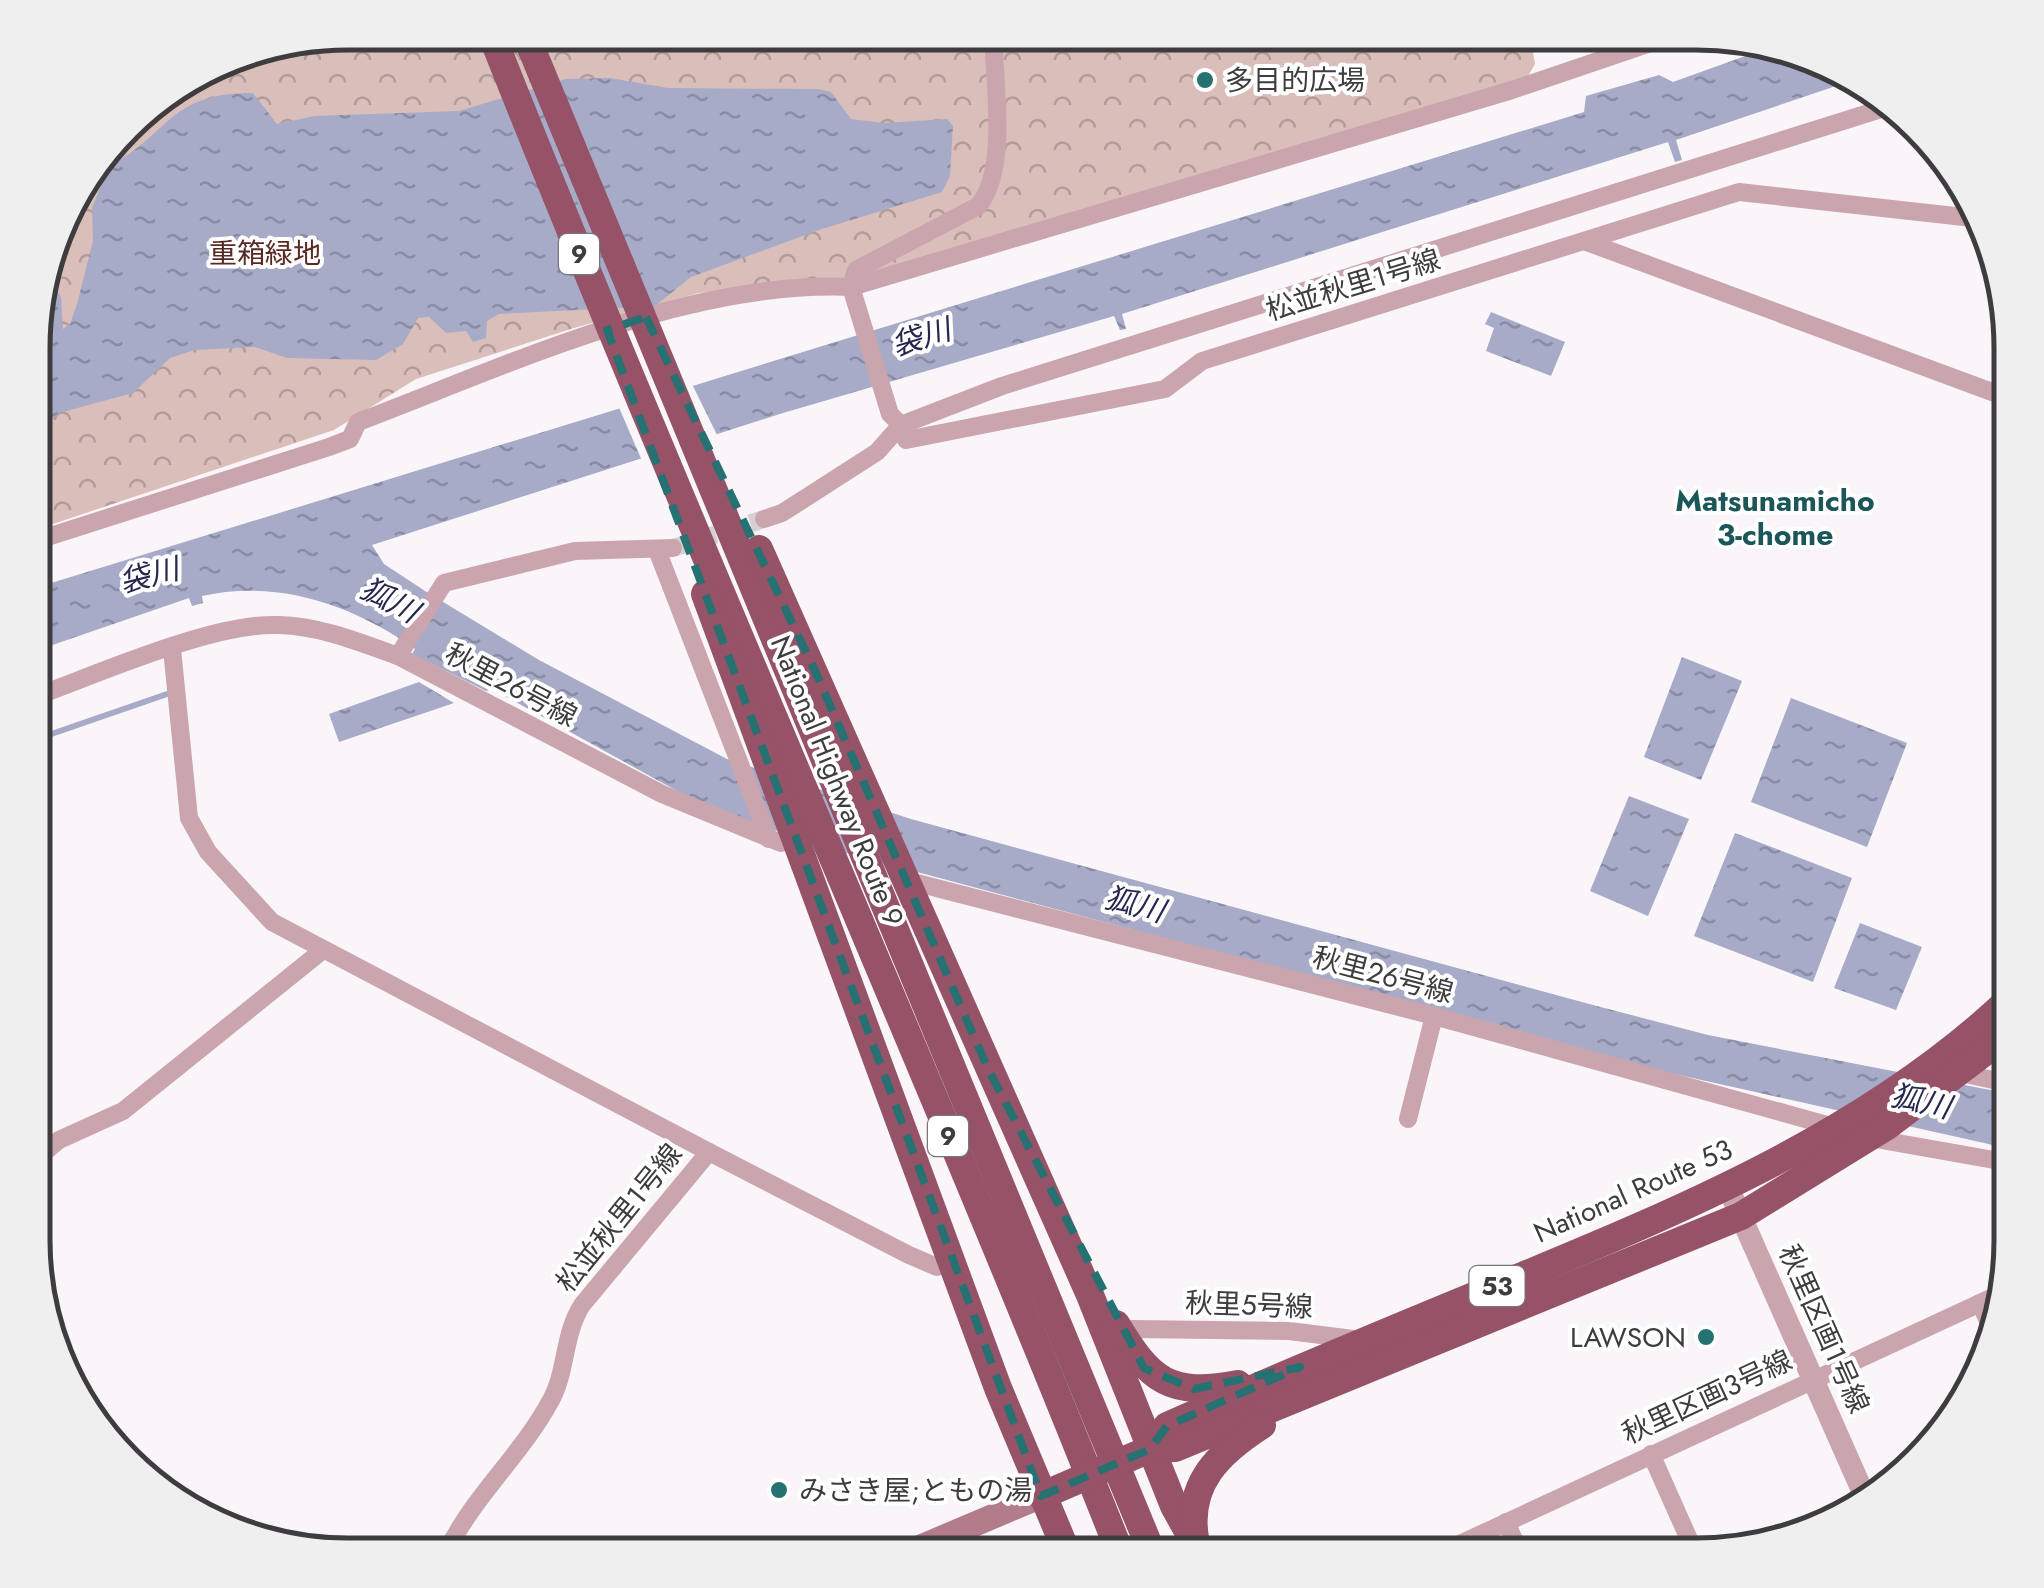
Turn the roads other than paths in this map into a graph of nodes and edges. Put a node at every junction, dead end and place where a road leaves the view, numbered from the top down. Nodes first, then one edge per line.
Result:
1 (498, 51) edge
2 (533, 51) edge
3 (993, 51) edge
4 (1627, 51) edge
5 (1875, 110) edge
6 (1963, 217) edge
7 (1584, 241) junction
8 (853, 293) junction
9 (1994, 393) edge
10 (896, 419) junction
11 (710, 459) junction
12 (668, 474) junction
13 (764, 519) tunnel mouth
14 (50, 536) edge
15 (172, 649) junction
16 (402, 650) junction
17 (50, 691) edge
18 (750, 760) junction
19 (777, 837) junction
20 (910, 878) junction
21 (323, 950) junction
22 (1993, 1013) edge
23 (1434, 1016) junction
24 (1993, 1046) edge
25 (1957, 1076) junction
26 (1993, 1081) edge
27 (1408, 1119) dead end
28 (1839, 1123) junction
29 (1878, 1132) junction
30 (1024, 1145) junction
31 (51, 1148) edge
32 (709, 1152) junction
33 (1993, 1159) edge
34 (1727, 1185) junction
35 (1741, 1216) junction
36 (953, 1262) junction
37 (1988, 1300) edge
38 (1980, 1303) junction
39 (1984, 1312) edge
40 (1132, 1328) dead end
41 (1363, 1341) junction
42 (1813, 1378) junction
43 (1307, 1380) junction
44 (1150, 1449) junction
45 (1651, 1454) junction
46 (1862, 1487) edge
47 (1041, 1496) junction
48 (1506, 1522) junction
49 (455, 1537) edge
50 (943, 1537) edge
51 (1060, 1538) edge
52 (1114, 1538) edge
53 (1145, 1538) edge
54 (1192, 1538) edge
55 (1198, 1538) edge
56 (1473, 1538) edge
57 (1513, 1538) edge
58 (1688, 1538) edge

1 - 12 highway, National Highway Route 9 / 9
2 - 11 highway, National Highway Route 9 / 9
3 - 8 street
4 - 8 street
5 - 10 street
6 - 7 street, 松並秋里1号線
7 - 9 street
7 - 10 street, 松並秋里1号線
8 - 10 street
8 - 14 street
10 - 13 street
11 - 20 highway
11 - 53 highway, National Highway Route 9 / 9
12 - 18 highway
12 - 52 highway, National Highway Route 9 / 9
15 - 16 street
15 - 17 street
15 - 21 street
16 - 18 street, 秋里26号線
16 - 19 street, 秋里26号線
18 - 19 highway
19 - 36 highway
20 - 23 street, 秋里26号線
20 - 30 highway
21 - 31 street
21 - 32 street
22 - 28 highway, National Route 53 / 53
23 - 27 street
23 - 28 street, 秋里26号線
24 - 25 highway, National Route 53 / 53
25 - 26 street
25 - 29 highway, National Route 53 / 53
28 - 34 highway, National Route 53 / 53
29 - 33 street
29 - 35 highway, National Route 53 / 53
30 - 43 highway
30 - 44 highway
32 - 36 street, 松並秋里1号線
32 - 49 street, 松並秋里1号線
34 - 35 street, 秋里区画1号線
34 - 41 highway, National Route 53 / 53
35 - 42 street, 秋里区画1号線
35 - 43 highway, National Route 53 / 53
36 - 47 highway
37 - 38 street, 秋里区画3号線
38 - 39 street
38 - 42 street, 秋里区画3号線
40 - 41 street, 秋里5号線
41 - 43 highway, National Route 53 / 53
42 - 45 street, 秋里区画3号線
42 - 46 street, 秋里区画1号線
43 - 44 highway, National Route 53 / 53
43 - 55 highway
44 - 47 highway, National Route 53 / 53
44 - 54 highway
45 - 48 street, 秋里区画3号線
45 - 58 street
47 - 50 main road
47 - 51 highway
48 - 56 street, 秋里区画3号線
48 - 57 street

